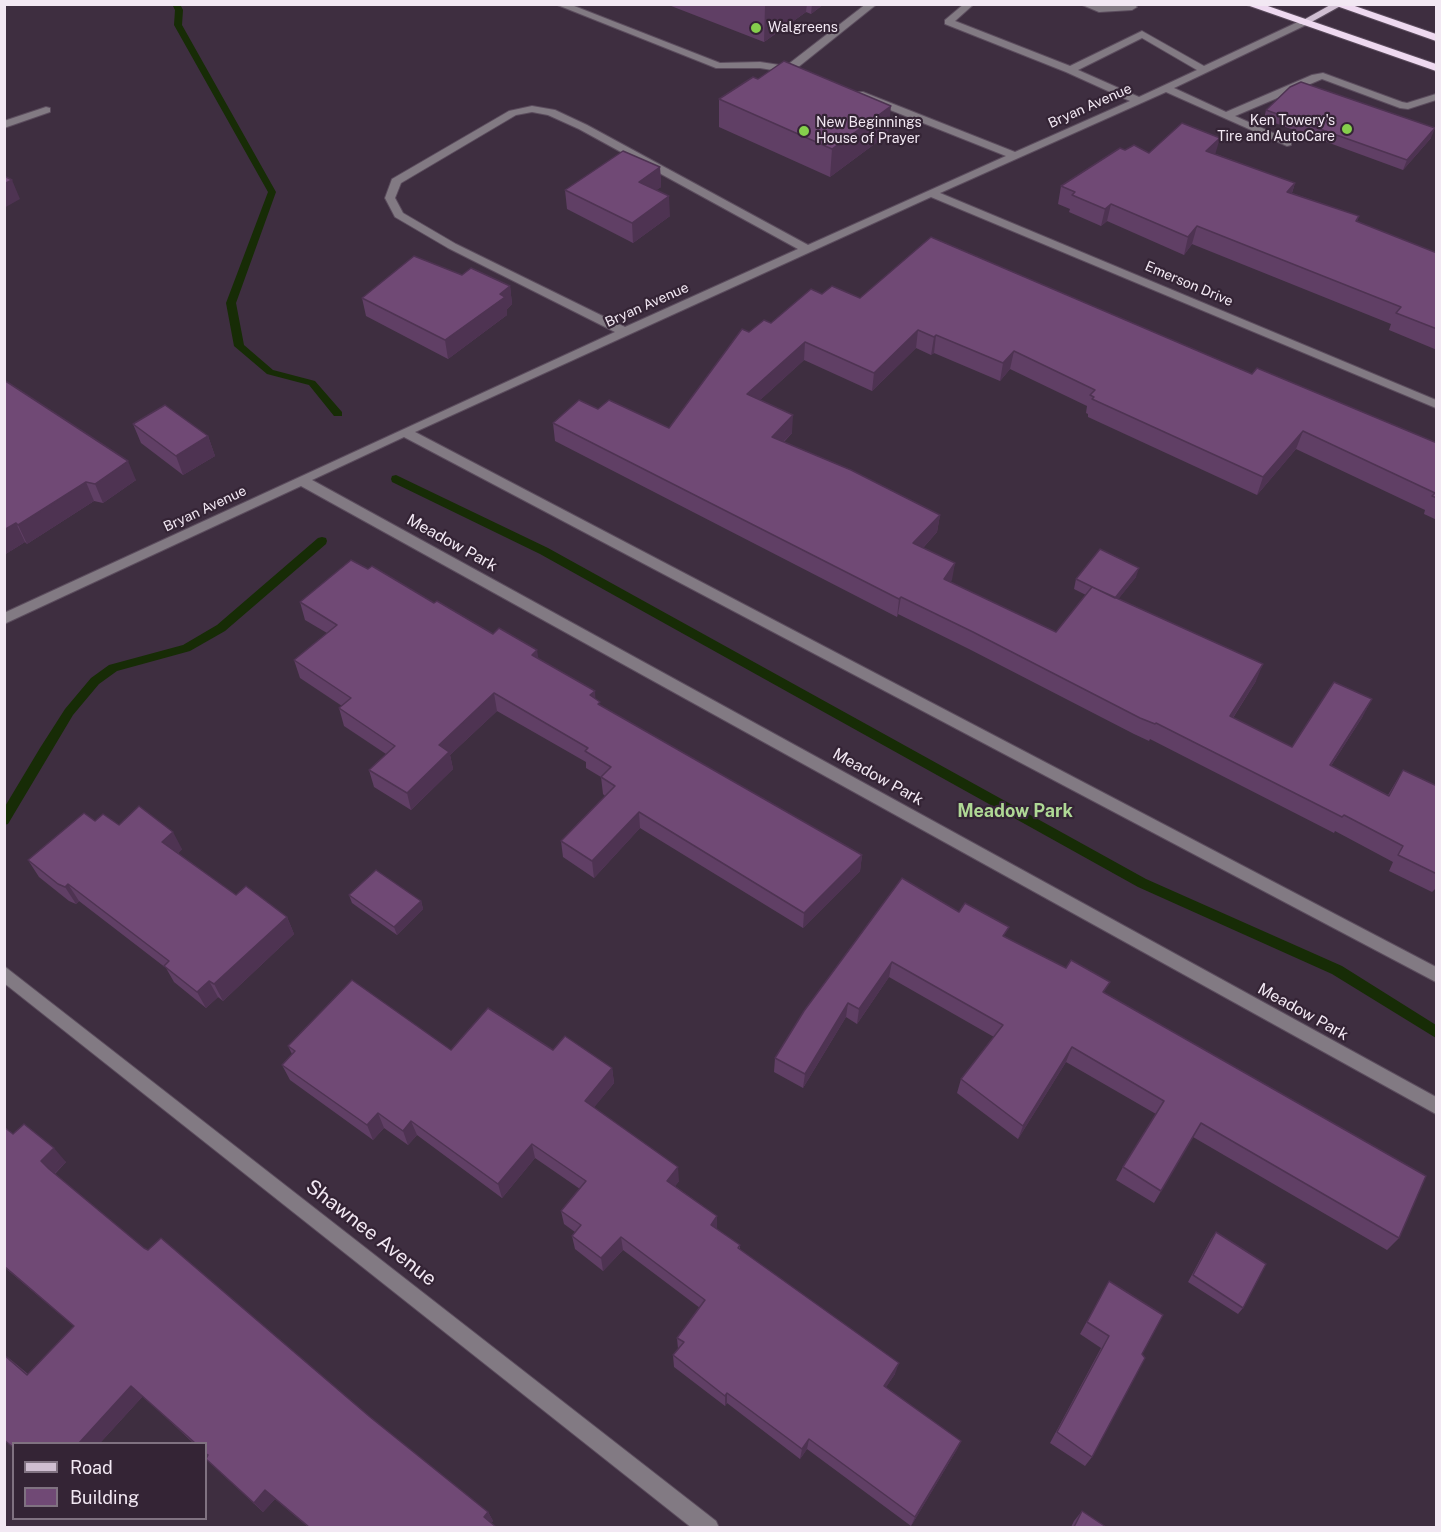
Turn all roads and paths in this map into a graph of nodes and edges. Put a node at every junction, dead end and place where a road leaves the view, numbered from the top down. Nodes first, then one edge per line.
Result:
1 (558, 4) edge
2 (597, 4) edge
3 (873, 4) edge
4 (970, 4) edge
5 (1084, 4) edge
6 (1249, 4) edge
7 (1338, 5) edge
8 (584, 15) junction
9 (1134, 15) edge
10 (1303, 23) junction
11 (1437, 38) edge
12 (1437, 68) edge
13 (789, 69) junction
14 (1070, 70) junction
15 (1204, 70) junction
16 (810, 76) edge
17 (1166, 88) junction
18 (852, 91) edge
19 (1437, 97) edge
20 (1138, 101) junction
21 (46, 110) dead end
22 (1226, 116) junction
23 (4, 125) edge
24 (1287, 143) dead end
25 (1015, 156) junction
26 (931, 193) junction
27 (807, 249) junction
28 (625, 332) junction
29 (1437, 404) edge
30 (404, 432) junction
31 (301, 480) junction
32 (4, 619) edge
33 (4, 973) edge
34 (1437, 975) edge
35 (1437, 1106) edge
36 (709, 1527) edge

1 - 8 street
2 - 8 street
3 - 13 street
4 - 14 street
5 - 9 street
6 - 10 highway
7 - 10 main road
7 - 11 highway
8 - 13 street
9 - 14 street
9 - 15 street
10 - 12 highway
10 - 15 street, Bryan Avenue
13 - 16 street
14 - 20 street
15 - 17 street, Bryan Avenue
17 - 20 street, Bryan Avenue
17 - 22 street
18 - 25 street
19 - 22 street
20 - 25 street, Bryan Avenue
21 - 23 street
22 - 24 street
25 - 26 street, Bryan Avenue
26 - 27 street, Bryan Avenue
26 - 29 street, Emerson Drive
27 - 28 street, Bryan Avenue
27 - 28 street
28 - 30 street, Bryan Avenue
30 - 31 street, Bryan Avenue
30 - 34 street
31 - 32 street, Bryan Avenue
31 - 35 street, Meadow Park
33 - 36 street, Shawnee Avenue

